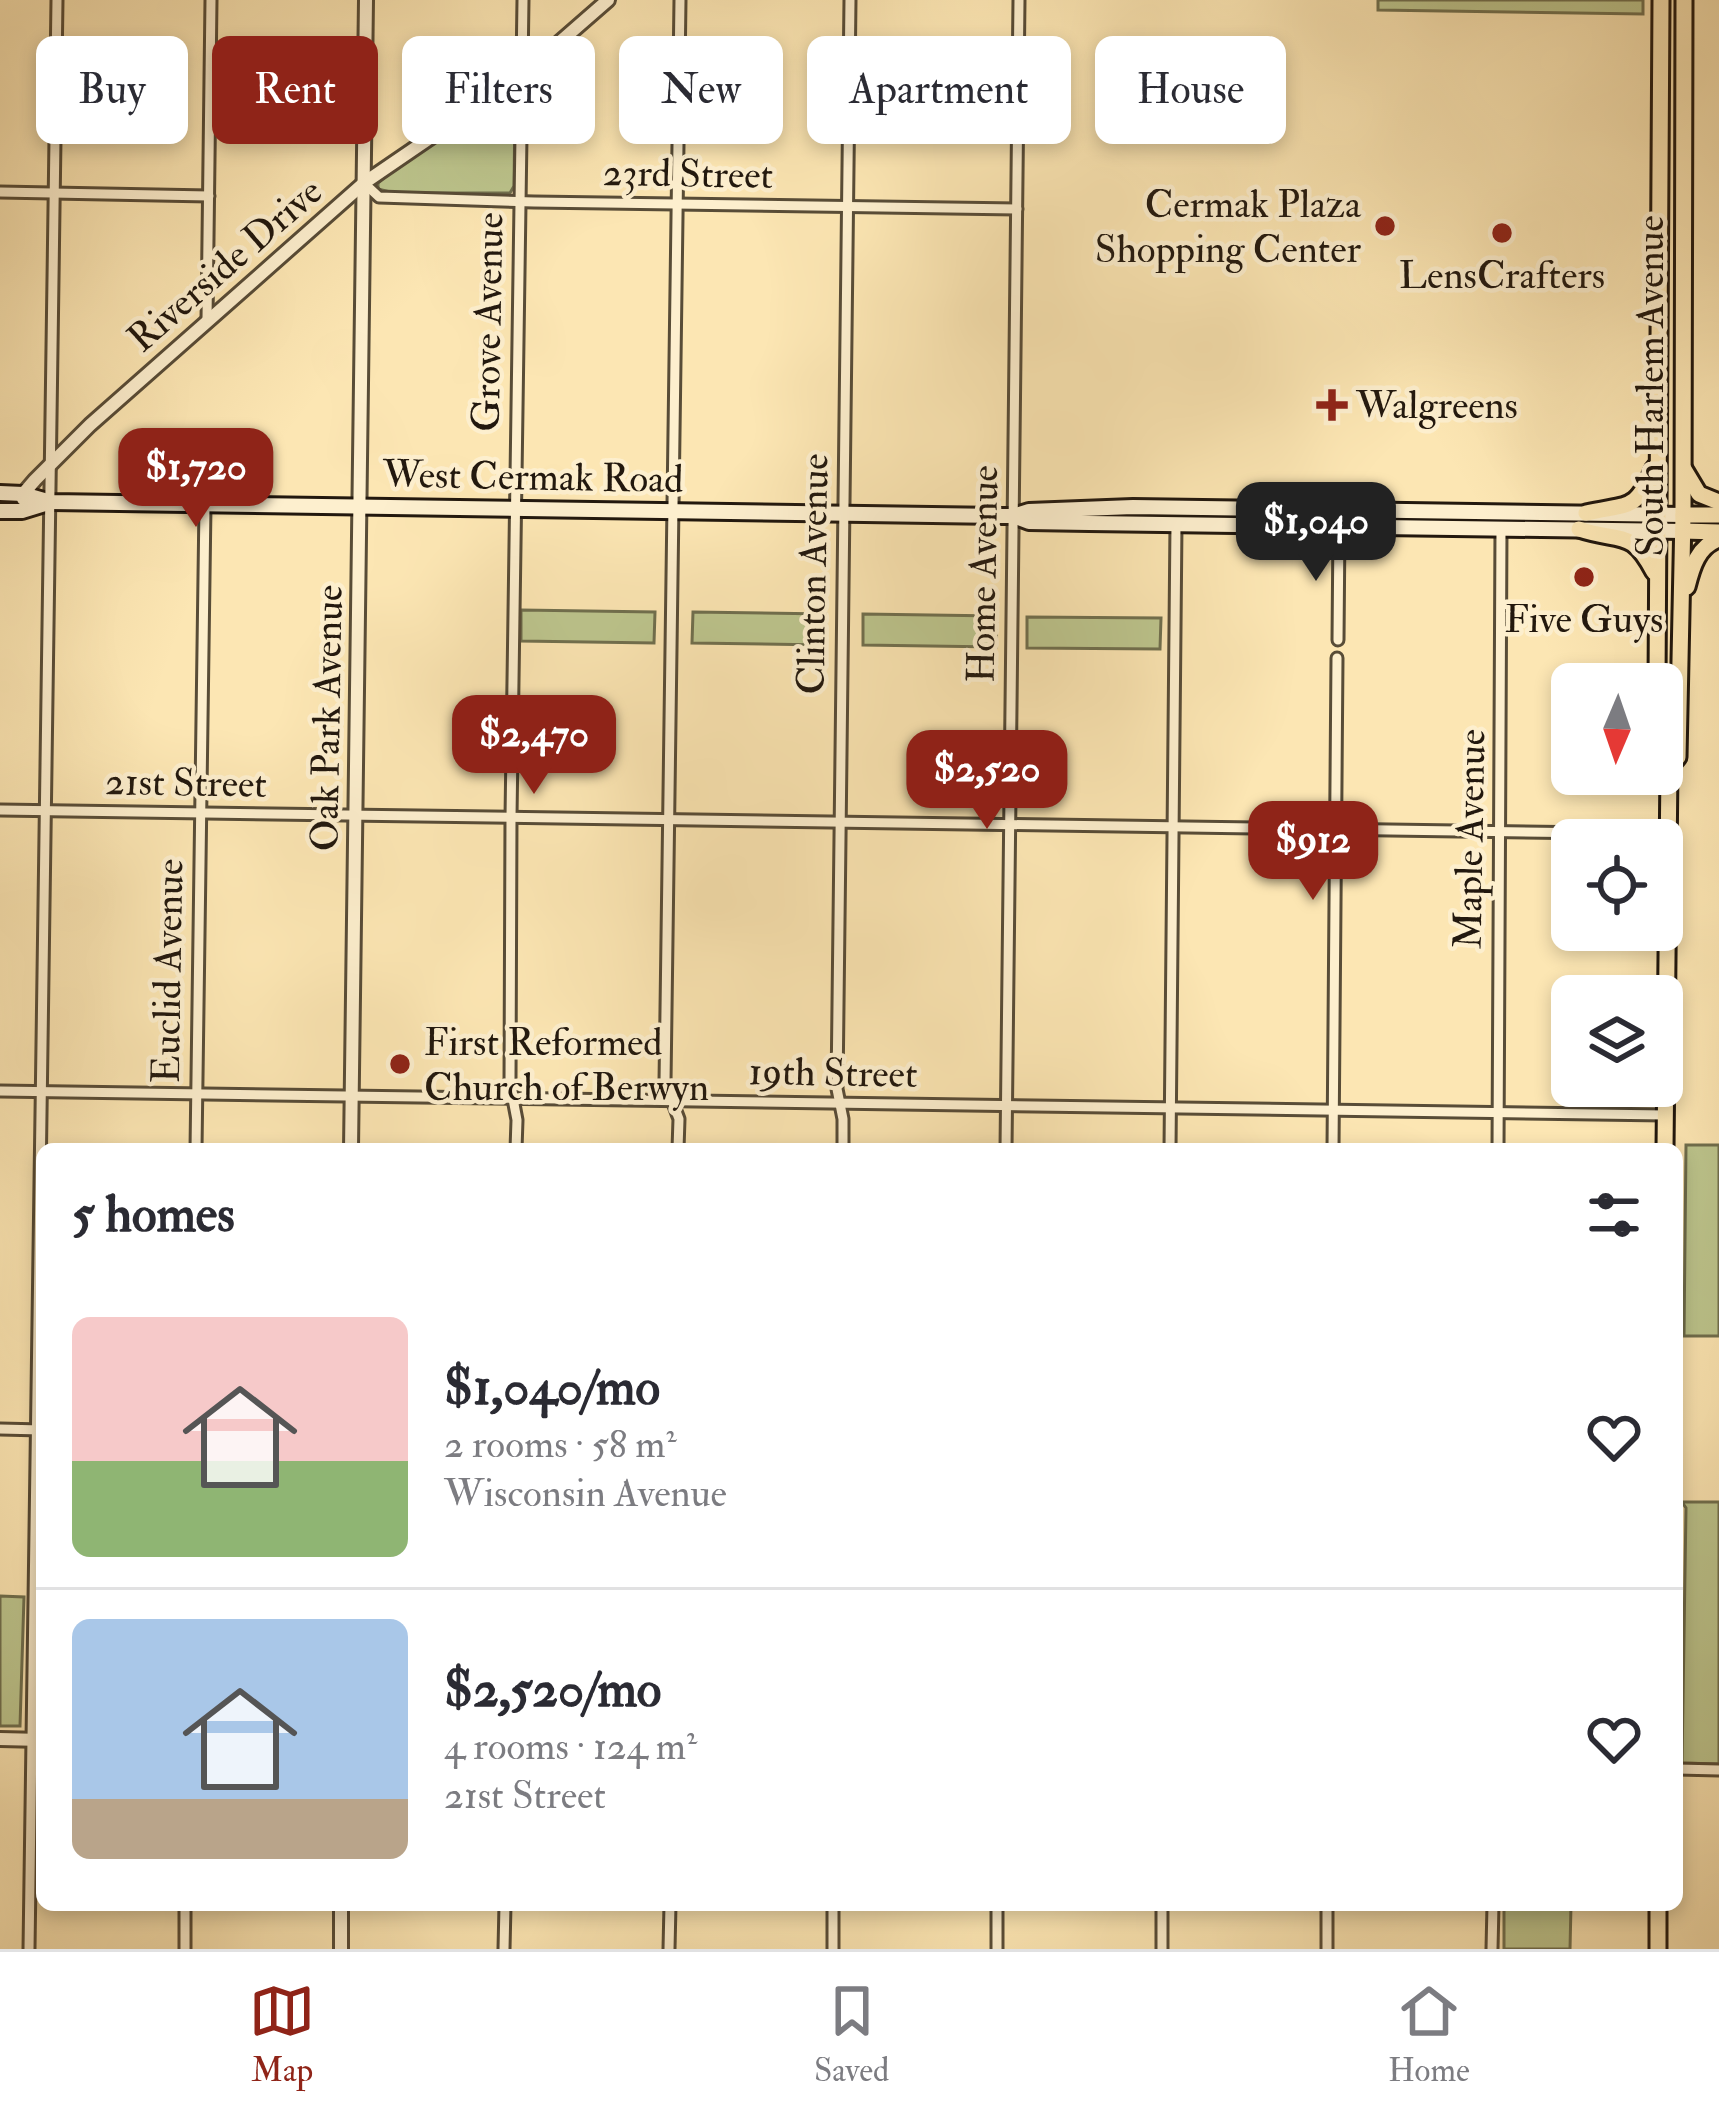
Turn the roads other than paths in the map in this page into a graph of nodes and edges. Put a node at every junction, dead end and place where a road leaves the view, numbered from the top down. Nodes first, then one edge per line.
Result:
1 (57, 0) edge
2 (212, 0) edge
3 (366, 0) edge
4 (523, 0) edge
5 (608, 0) edge
6 (680, 0) edge
7 (850, 0) edge
8 (1019, 0) edge
9 (1661, 0) edge
10 (1684, 0) edge
11 (523, 36) edge
12 (567, 36) edge
13 (420, 144) edge
14 (521, 144) edge
15 (364, 182) junction
16 (0, 192) edge
17 (55, 193) junction
18 (209, 196) junction
19 (520, 202) junction
20 (676, 204) junction
21 (847, 206) junction
22 (1017, 208) junction
23 (207, 319) junction
24 (1657, 460) junction
25 (51, 463) junction
26 (1683, 468) junction
27 (0, 494) edge
28 (23, 494) junction
29 (51, 502) junction
30 (1719, 502) edge
31 (205, 505) junction
32 (360, 508) junction
33 (515, 510) junction
34 (0, 511) edge
35 (22, 512) junction
36 (672, 512) junction
37 (844, 514) junction
38 (1719, 515) edge
39 (1013, 516) junction
40 (1583, 521) junction
41 (1656, 522) junction
42 (1683, 523) junction
43 (1176, 524) junction
44 (1339, 527) junction
45 (1501, 529) junction
46 (1719, 535) edge
47 (1656, 577) junction
48 (1682, 608) junction
49 (1338, 640) dead end
50 (1337, 658) dead end
51 (1657, 663) edge
52 (1681, 663) edge
53 (0, 810) edge
54 (46, 811) junction
55 (201, 813) junction
56 (356, 815) junction
57 (511, 818) junction
58 (668, 820) junction
59 (840, 822) junction
60 (1010, 825) junction
61 (1174, 827) junction
62 (1336, 830) junction
63 (1500, 832) junction
64 (1551, 833) edge
65 (1667, 951) edge
66 (0, 1091) edge
67 (42, 1092) junction
68 (197, 1094) junction
69 (352, 1096) junction
70 (513, 1099) junction
71 (672, 1101) junction
72 (839, 1103) junction
73 (1006, 1106) junction
74 (1171, 1108) junction
75 (1334, 1111) junction
76 (1498, 1113) junction
77 (1665, 1115) junction
78 (42, 1143) edge
79 (196, 1143) edge
80 (351, 1143) edge
81 (516, 1143) edge
82 (678, 1143) edge
83 (843, 1143) edge
84 (1006, 1143) edge
85 (1170, 1143) edge
86 (1334, 1143) edge
87 (1498, 1143) edge
88 (1665, 1143) edge
89 (0, 1429) edge
90 (36, 1430) edge
91 (0, 1739) edge
92 (36, 1740) edge
93 (36, 1766) edge
94 (1683, 1768) edge
95 (1719, 1769) edge
96 (185, 1911) edge
97 (341, 1911) edge
98 (505, 1911) edge
99 (670, 1911) edge
100 (833, 1911) edge
101 (997, 1911) edge
102 (1162, 1911) edge
103 (1327, 1911) edge
104 (1493, 1911) edge
105 (1658, 1911) edge
106 (29, 1949) edge
107 (185, 1949) edge
108 (341, 1949) edge
109 (504, 1949) edge
110 (669, 1949) edge
111 (833, 1949) edge
112 (997, 1949) edge
113 (1162, 1949) edge
114 (1327, 1949) edge
115 (1492, 1949) edge
116 (1658, 1949) edge

1 - 17 street
2 - 18 street
3 - 15 street, Oak Park Avenue
4 - 11 street, Grove Avenue
5 - 12 street, Riverside Drive
6 - 20 street
7 - 21 street, Clinton Avenue
8 - 22 street, Home Avenue
9 - 24 main road, South Harlem Avenue
10 - 26 main road, South Harlem Avenue
13 - 15 street, Riverside Drive
14 - 19 street, Grove Avenue
15 - 19 street, 23rd Street
15 - 23 street, Riverside Drive
15 - 32 street, Oak Park Avenue
16 - 17 street
17 - 18 street
17 - 25 street
18 - 23 street
19 - 20 street, 23rd Street
19 - 33 street, Grove Avenue
20 - 21 street, 23rd Street
20 - 36 street
21 - 22 street, 23rd Street
21 - 37 street, Clinton Avenue
22 - 39 street, Home Avenue
23 - 25 street, Riverside Drive
24 - 40 main road
24 - 41 main road, South Harlem Avenue
25 - 28 street, Riverside Drive
25 - 29 street
26 - 30 main road
26 - 42 main road, South Harlem Avenue
27 - 28 main road, West Cermak Road
28 - 29 main road, West Cermak Road
28 - 35 street
29 - 31 main road, West Cermak Road
29 - 35 main road, West Cermak Road
29 - 54 street
31 - 32 main road, West Cermak Road
31 - 55 street, Euclid Avenue
32 - 33 main road, West Cermak Road
32 - 56 street, Oak Park Avenue
33 - 36 main road, West Cermak Road
33 - 57 street, Grove Avenue
34 - 35 main road, West Cermak Road
36 - 37 main road, West Cermak Road
36 - 58 street
37 - 39 main road, West Cermak Road
37 - 59 street, Clinton Avenue
38 - 42 main road
39 - 40 main road, West Cermak Road
39 - 43 main road, West Cermak Road
39 - 60 street, Home Avenue
40 - 41 main road, West Cermak Road
40 - 45 main road, West Cermak Road
40 - 47 main road
41 - 42 main road, West Cermak Road
41 - 47 main road, South Harlem Avenue
42 - 46 main road
42 - 48 main road, South Harlem Avenue
43 - 44 main road, West Cermak Road
43 - 61 street
44 - 45 main road, West Cermak Road
44 - 49 street
45 - 63 street, Maple Avenue
46 - 48 main road
47 - 51 main road, South Harlem Avenue
48 - 52 main road, South Harlem Avenue
50 - 62 street
53 - 54 street, 21st Street
54 - 55 street, 21st Street
54 - 67 street
55 - 56 street, 21st Street
55 - 68 street, Euclid Avenue
56 - 57 street, 21st Street
56 - 69 street, Oak Park Avenue
57 - 58 street, 21st Street
57 - 70 street, Grove Avenue
58 - 59 street, 21st Street
58 - 71 street
59 - 60 street, 21st Street
59 - 72 street, Clinton Avenue
60 - 61 street, 21st Street
60 - 73 street, Home Avenue
61 - 62 street, 21st Street
61 - 74 street
62 - 63 street, 21st Street
62 - 75 street
63 - 64 street, 21st Street
63 - 76 street, Maple Avenue
65 - 77 main road, South Harlem Avenue
66 - 67 street, 19th Street
67 - 68 street, 19th Street
67 - 78 street
68 - 69 street, 19th Street
68 - 79 street, Euclid Avenue
69 - 70 street, 19th Street
69 - 80 street, Oak Park Avenue
70 - 71 street, 19th Street
70 - 81 street, Grove Avenue
71 - 72 street, 19th Street
71 - 82 street
72 - 73 street, 19th Street
72 - 83 street, Clinton Avenue
73 - 74 street, 19th Street
73 - 84 street, Home Avenue
74 - 75 street, 19th Street
74 - 85 street
75 - 76 street, 19th Street
75 - 86 street
76 - 77 street, 19th Street
76 - 87 street, Maple Avenue
77 - 88 main road, South Harlem Avenue
89 - 90 street
91 - 92 street
93 - 106 street
94 - 95 street
96 - 107 street
97 - 108 street
98 - 109 street
99 - 110 street
100 - 111 street
101 - 112 street
102 - 113 street
103 - 114 street
104 - 115 street
105 - 116 main road

